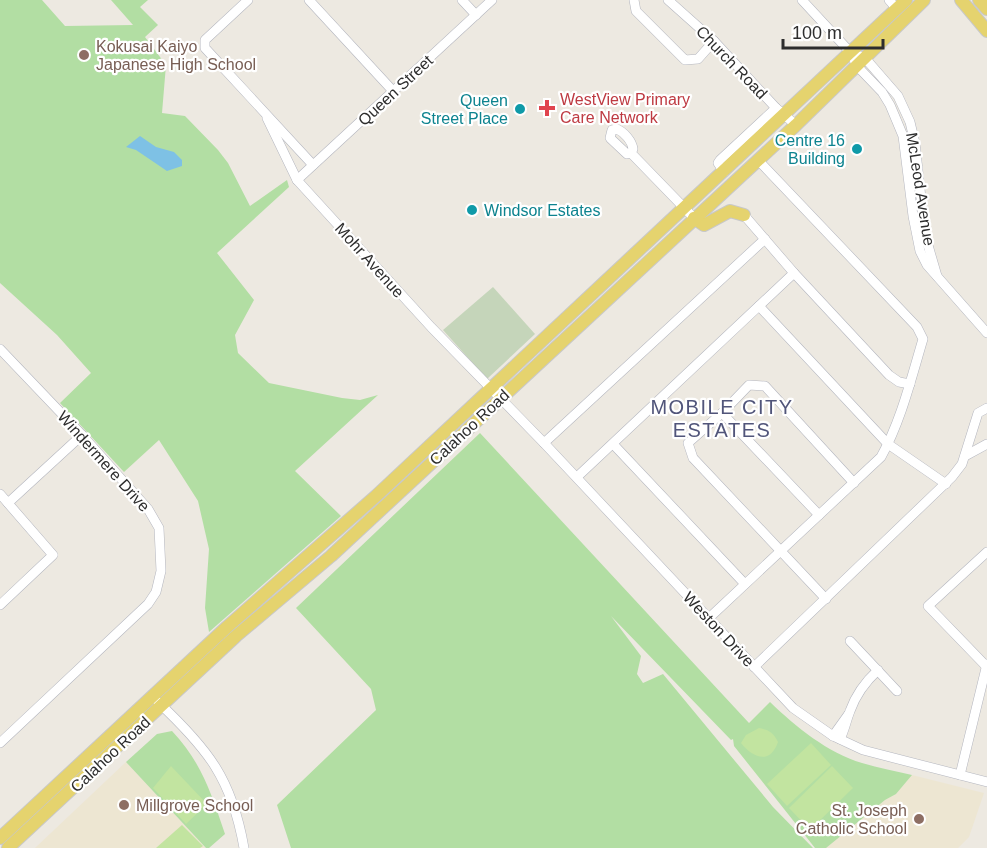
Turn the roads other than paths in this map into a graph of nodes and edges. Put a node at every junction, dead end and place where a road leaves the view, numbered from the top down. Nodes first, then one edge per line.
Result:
1 (248, 0) edge
2 (309, 0) edge
3 (462, 0) edge
4 (492, 0) edge
5 (634, 0) edge
6 (668, 0) edge
7 (802, 0) edge
8 (924, 0) edge
9 (961, 0) edge
10 (979, 0) edge
11 (897, 3) edge
12 (987, 9) edge
13 (476, 15) junction
14 (987, 31) edge
15 (714, 41) junction
16 (851, 53) junction
17 (861, 62) junction
18 (393, 91) junction
19 (780, 112) junction
20 (267, 117) junction
21 (796, 125) junction
22 (631, 153) dead end
23 (758, 160) junction
24 (313, 165) junction
25 (297, 180) junction
26 (684, 209) junction
27 (744, 215) joint
28 (694, 218) junction
29 (765, 239) junction
30 (794, 273) junction
31 (759, 306) junction
32 (987, 333) edge
33 (0, 349) edge
34 (910, 384) junction
35 (491, 389) junction
36 (500, 398) junction
37 (987, 408) edge
38 (722, 412) junction
39 (82, 435) junction
40 (544, 443) junction
41 (613, 444) junction
42 (888, 444) junction
43 (987, 444) edge
44 (965, 456) junction
45 (577, 477) junction
46 (854, 483) junction
47 (946, 484) junction
48 (0, 494) edge
49 (8, 503) junction
50 (819, 515) junction
51 (782, 550) junction
52 (987, 552) edge
53 (745, 584) junction
54 (826, 599) junction
55 (0, 605) edge
56 (709, 618) junction
57 (850, 641) dead end
58 (986, 665) edge
59 (753, 667) junction
60 (878, 670) junction
61 (897, 691) dead end
62 (157, 701) junction
63 (836, 737) junction
64 (0, 743) edge
65 (960, 776) junction
66 (987, 782) edge
67 (0, 838) edge
68 (8, 848) edge
69 (244, 848) edge

1 - 20 street, Mohr Avenue
2 - 18 street
3 - 13 street
4 - 13 street, Queen Street
5 - 15 street
6 - 15 street, Church Road
7 - 16 street, McLeod Avenue
8 - 17 main road, Calahoo Road
9 - 14 main road
10 - 12 main road
11 - 16 main road, Calahoo Road
13 - 18 street, Queen Street
15 - 19 street, Church Road
16 - 17 street, McLeod Avenue
16 - 19 main road, Calahoo Road
17 - 21 main road, Calahoo Road
17 - 32 street, McLeod Avenue
18 - 24 street, Queen Street
19 - 21 street, Church Road
19 - 26 main road, Calahoo Road
20 - 24 street, Mohr Avenue
20 - 25 street, Mohr Avenue
21 - 23 main road, Calahoo Road
22 - 26 street
23 - 28 main road, Calahoo Road
23 - 34 street
24 - 25 street, Queen Street
25 - 35 street, Mohr Avenue
26 - 28 street
26 - 35 main road, Calahoo Road
27 - 28 main road
27 - 29 street
28 - 36 main road, Calahoo Road
29 - 30 street
29 - 40 street
30 - 31 street
30 - 34 street
31 - 41 street
31 - 42 street
33 - 39 street, Windermere Drive
34 - 42 street
35 - 36 street, Mohr Avenue
35 - 62 main road, Calahoo Road
36 - 40 street, Weston Drive
36 - 62 main road, Calahoo Road
37 - 44 street
38 - 46 street
38 - 50 street
38 - 51 street
39 - 49 street
39 - 64 street, Windermere Drive
40 - 45 street, Weston Drive
41 - 45 street
41 - 53 street
42 - 46 street
42 - 47 street
43 - 44 street
44 - 47 street
45 - 56 street, Weston Drive
46 - 50 street
47 - 54 street
48 - 49 street
49 - 55 street
50 - 51 street
51 - 53 street
51 - 54 street
52 - 58 street
53 - 56 street
54 - 59 street
56 - 59 street, Weston Drive
57 - 60 street
58 - 65 street
59 - 63 street, Weston Drive
60 - 61 street
60 - 63 street
62 - 67 main road, Calahoo Road
62 - 68 main road, Calahoo Road
62 - 69 street
63 - 65 street, Weston Drive
65 - 66 street, Weston Drive

